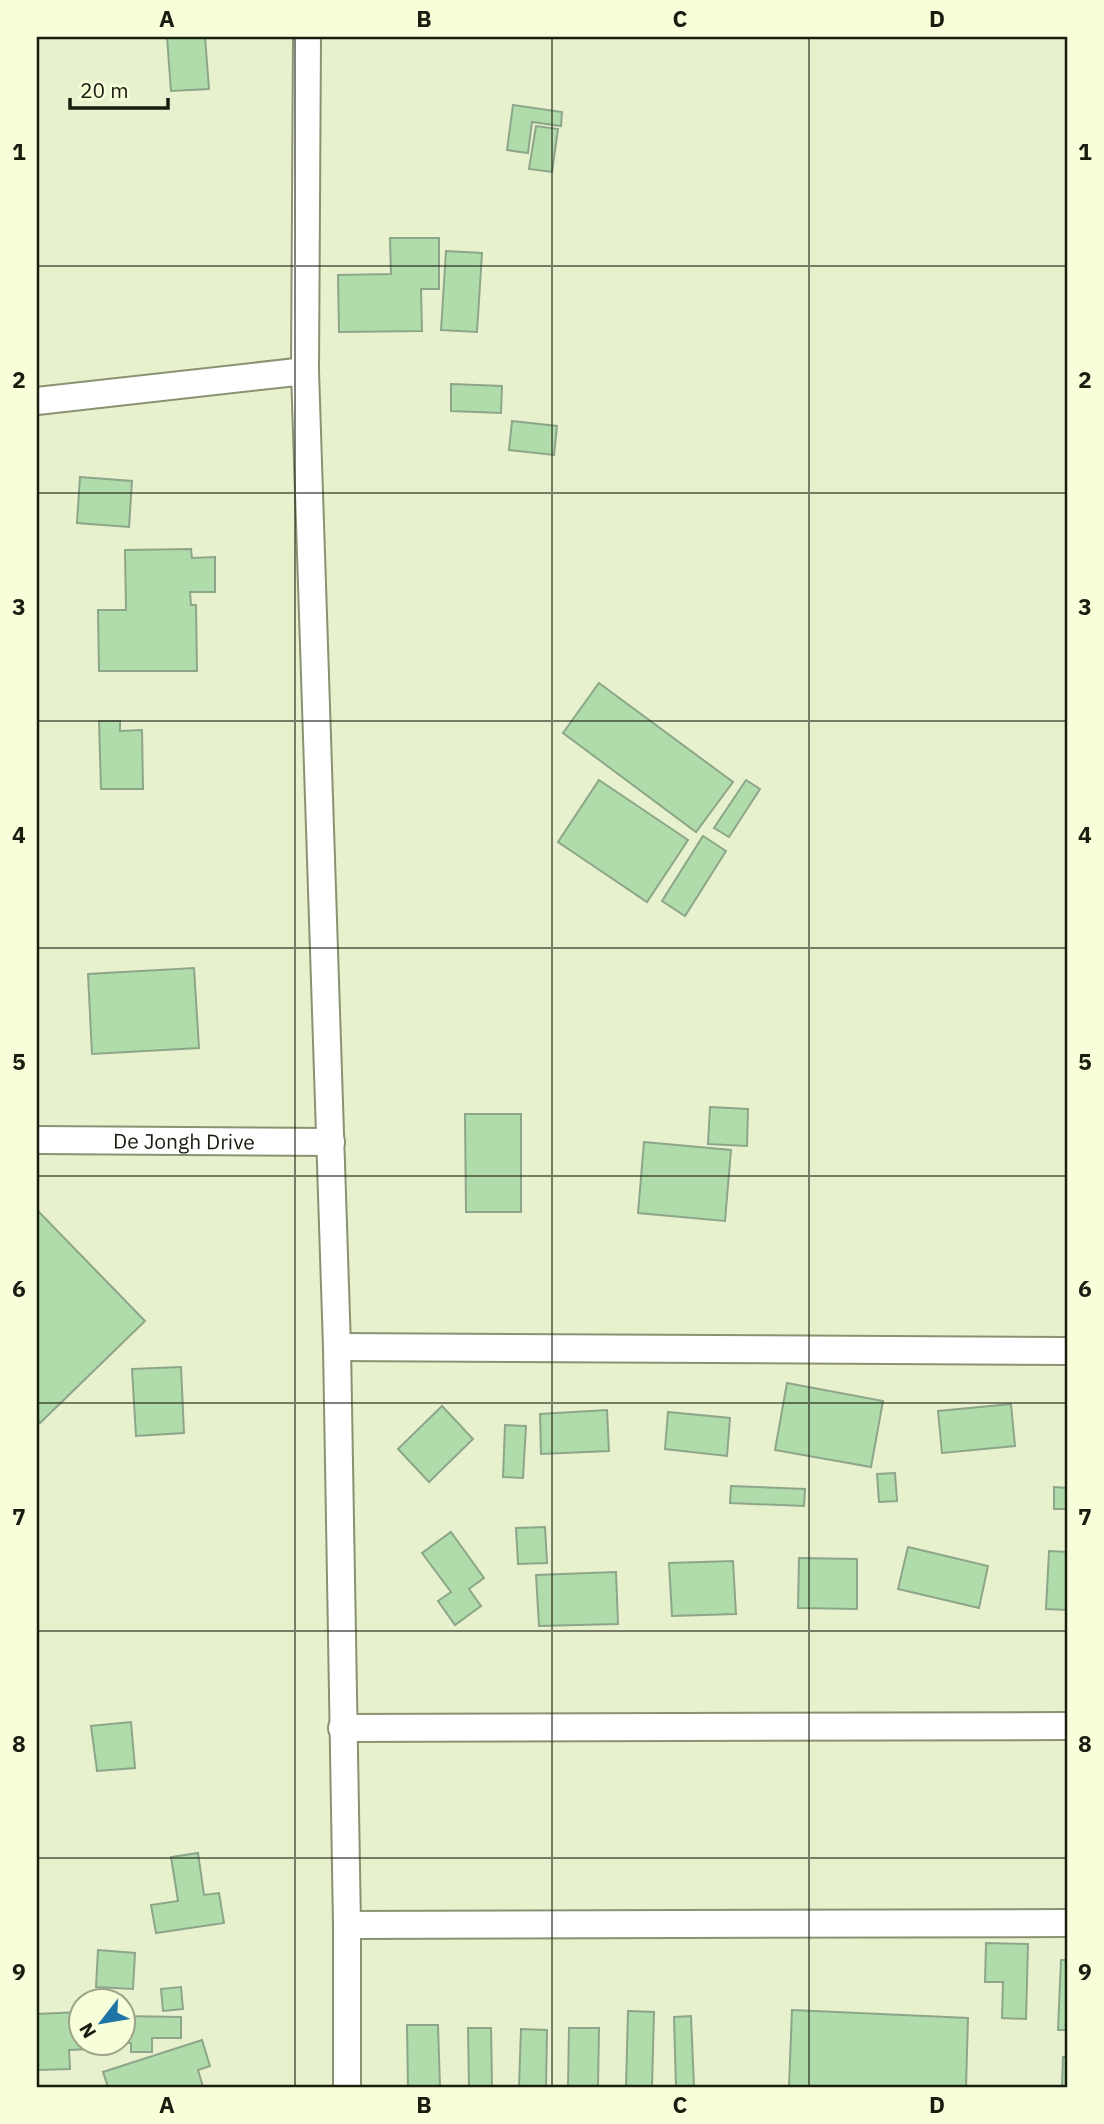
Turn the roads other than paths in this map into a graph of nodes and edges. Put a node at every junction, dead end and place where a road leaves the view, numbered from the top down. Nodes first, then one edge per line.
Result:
1 (307, 37) edge
2 (304, 371) junction
3 (37, 401) edge
4 (37, 1140) edge
5 (331, 1142) junction
6 (337, 1347) junction
7 (1067, 1351) edge
8 (1067, 1726) edge
9 (342, 1728) junction
10 (1067, 1923) edge
11 (346, 1925) junction
12 (347, 2087) edge

1 - 2 street
2 - 3 street
2 - 5 street
4 - 5 street, De Jongh Drive
5 - 6 street
6 - 7 street
6 - 9 street
8 - 9 street
9 - 11 street
10 - 11 street
11 - 12 street

